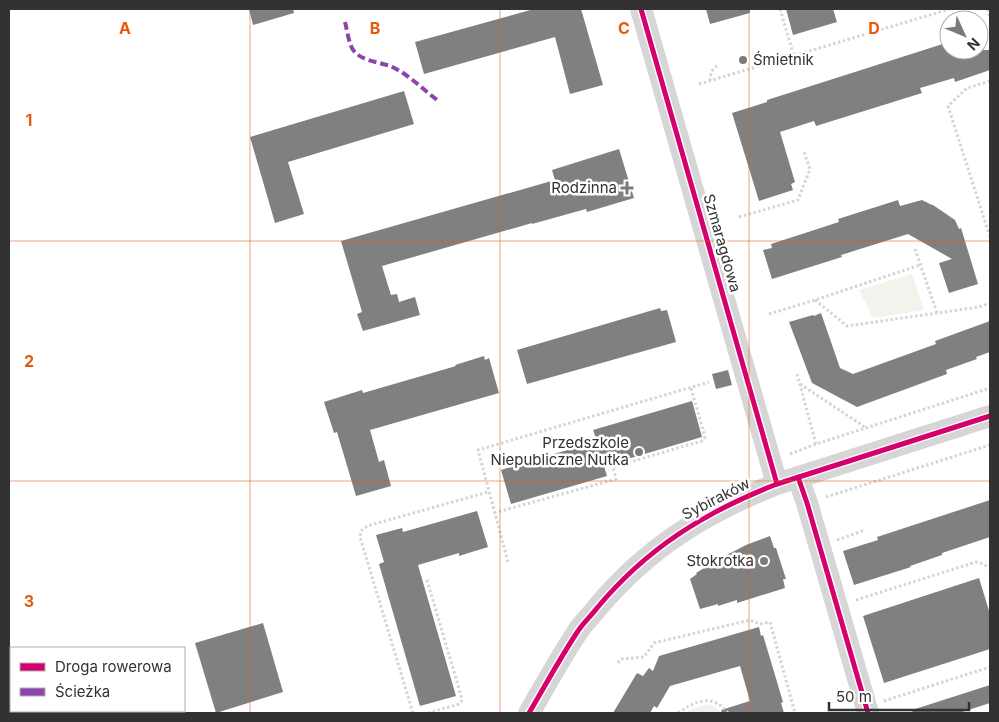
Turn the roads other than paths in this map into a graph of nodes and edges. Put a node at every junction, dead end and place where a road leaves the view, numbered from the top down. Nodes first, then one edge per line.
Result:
1 (641, 9) edge
2 (990, 416) edge
3 (788, 481) junction
4 (873, 708) edge
5 (529, 713) edge

1 - 3 street, Szmaragdowa
2 - 3 street, Sybiraków
3 - 4 street, Szmaragdowa
3 - 5 street, Sybiraków

